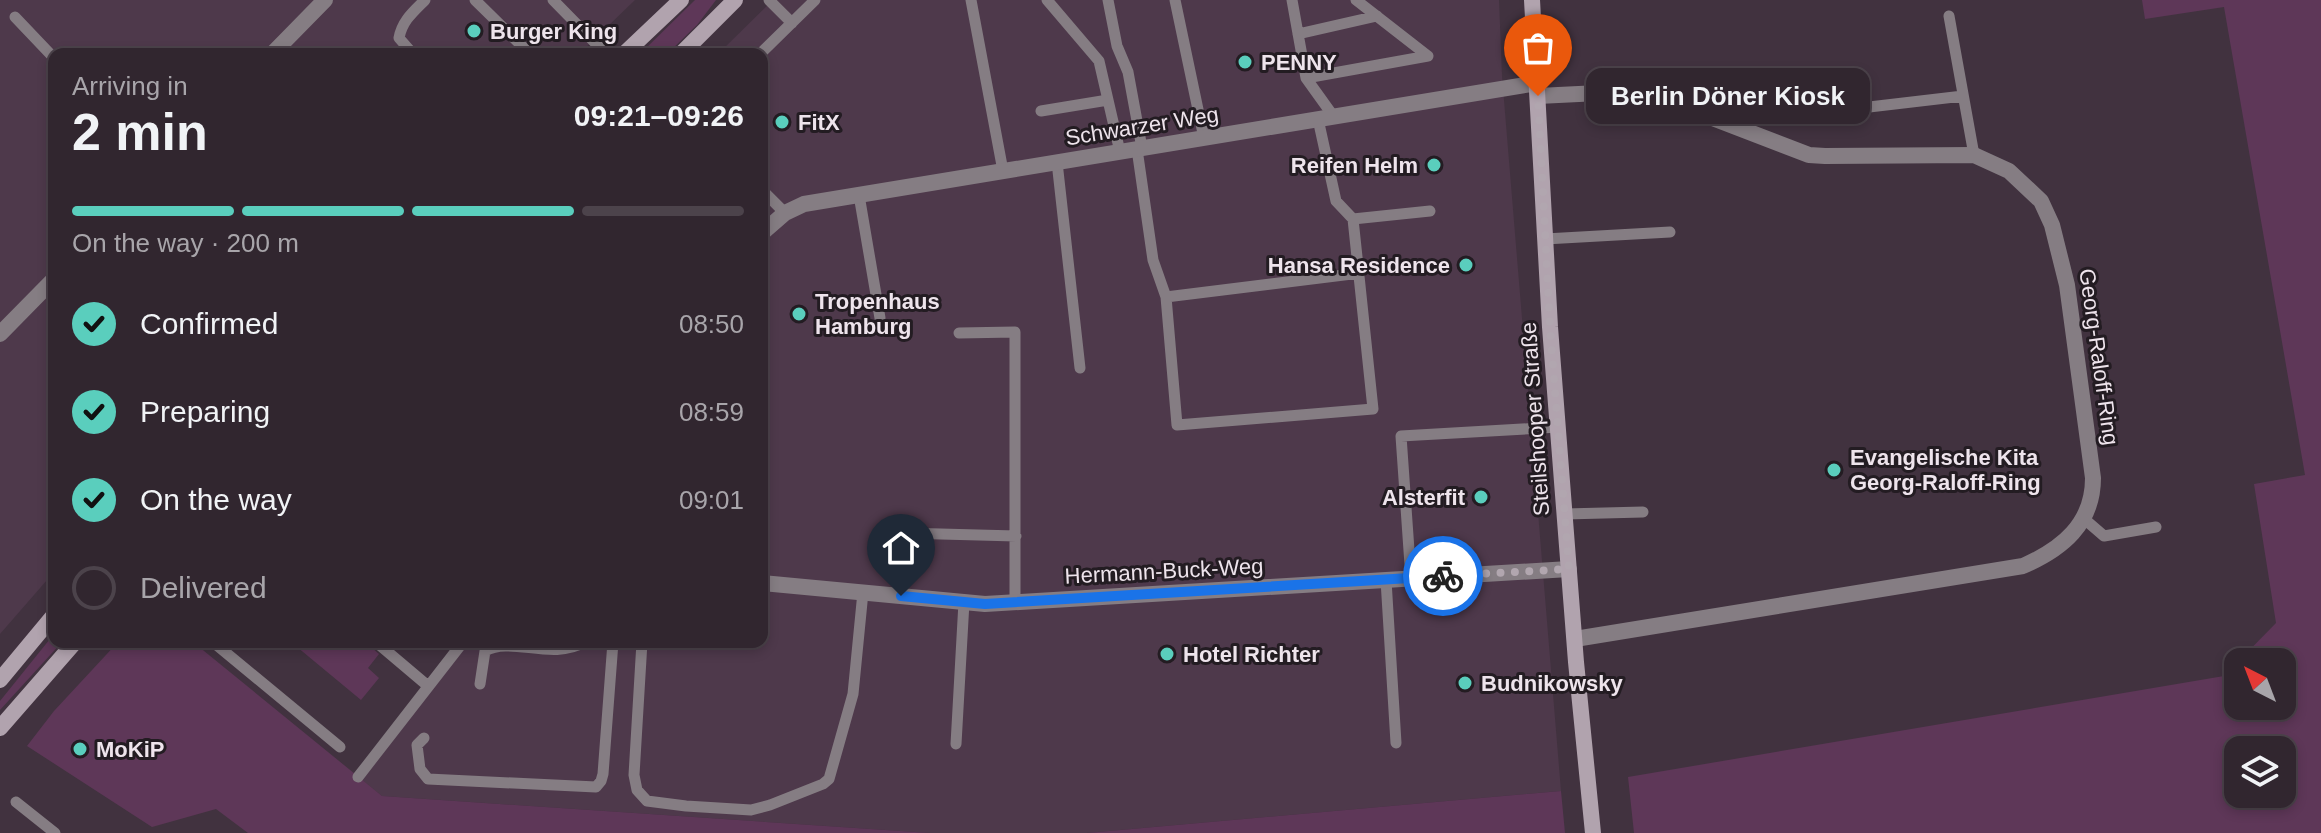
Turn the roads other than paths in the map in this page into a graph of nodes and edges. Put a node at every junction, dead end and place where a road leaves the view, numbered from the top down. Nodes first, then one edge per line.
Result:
1 (325, 0) edge
2 (425, 0) edge
3 (475, 0) edge
4 (553, 0) edge
5 (681, 0) edge
6 (735, 0) edge
7 (769, 0) edge
8 (815, 0) edge
9 (971, 0) edge
10 (1047, 0) edge
11 (1108, 0) edge
12 (1175, 0) edge
13 (1292, 0) edge
14 (1356, 0) edge
15 (1532, 0) edge
16 (1377, 16) junction
17 (1949, 16) dead end
18 (15, 17) dead end
19 (792, 23) junction
20 (1298, 34) junction
21 (278, 48) edge
22 (408, 48) edge
23 (524, 48) edge
24 (600, 48) edge
25 (630, 48) edge
26 (687, 48) edge
27 (766, 48) edge
28 (48, 52) edge
29 (1306, 78) junction
30 (1538, 90) junction
31 (1963, 96) junction
32 (1108, 100) junction
33 (1041, 111) dead end
34 (1818, 113) dead end
35 (1326, 118) junction
36 (1204, 138) junction
37 (1140, 149) junction
38 (1120, 152) junction
39 (1974, 155) junction
40 (1057, 162) junction
41 (1003, 171) junction
42 (859, 195) junction
43 (768, 196) edge
44 (1430, 211) dead end
45 (785, 213) junction
46 (1353, 219) junction
47 (768, 228) edge
48 (1670, 232) dead end
49 (1545, 239) junction
50 (1360, 273) junction
51 (48, 285) edge
52 (1166, 297) junction
53 (880, 318) dead end
54 (959, 333) dead end
55 (0, 334) edge
56 (1080, 368) dead end
57 (1559, 427) junction
58 (1643, 512) dead end
59 (1565, 514) junction
60 (2082, 517) junction
61 (2156, 527) dead end
62 (1016, 536) junction
63 (1569, 569) junction
64 (1411, 579) junction
65 (1386, 580) junction
66 (768, 584) edge
67 (863, 592) junction
68 (901, 596) junction
69 (964, 602) junction
70 (1015, 602) junction
71 (48, 622) edge
72 (1575, 639) junction
73 (70, 648) edge
74 (220, 648) edge
75 (383, 648) edge
76 (458, 648) edge
77 (490, 648) edge
78 (520, 648) edge
79 (571, 648) edge
80 (613, 648) edge
81 (642, 648) edge
82 (0, 680) edge
83 (480, 684) dead end
84 (428, 686) junction
85 (0, 728) edge
86 (424, 738) dead end
87 (1396, 743) dead end
88 (956, 744) dead end
89 (340, 747) dead end
90 (358, 777) dead end
91 (16, 802) dead end
92 (55, 833) edge
93 (1593, 833) edge

1 - 21 street
2 - 22 lane
3 - 23 lane
4 - 24 lane
5 - 25 street
6 - 26 street
7 - 19 lane
8 - 19 lane
9 - 41 lane
10 - 32 lane
11 - 37 lane
12 - 36 lane
13 - 20 lane
14 - 16 lane
15 - 30 street, Steilshooper Straße
16 - 20 lane
16 - 29 lane
17 - 31 lane
18 - 28 lane
19 - 27 lane
20 - 29 lane
29 - 35 lane
30 - 35 street, Schwarzer Weg
30 - 39 street, Georg-Raloff-Ring
30 - 49 street, Steilshooper Straße
31 - 34 lane
31 - 39 lane
32 - 33 lane
32 - 38 lane
35 - 36 street, Schwarzer Weg
35 - 46 lane
36 - 37 street, Schwarzer Weg
37 - 38 street, Schwarzer Weg
37 - 52 lane
38 - 40 street, Schwarzer Weg
39 - 60 street, Georg-Raloff-Ring
40 - 41 street, Schwarzer Weg
40 - 56 lane
41 - 42 street, Schwarzer Weg
42 - 45 street, Schwarzer Weg
42 - 53 lane
43 - 45 lane
44 - 46 lane
45 - 47 street, Schwarzer Weg
46 - 50 lane
48 - 49 lane
49 - 57 street, Steilshooper Straße
50 - 52 lane
50 - 52 lane
51 - 55 street
54 - 62 lane
57 - 59 street, Steilshooper Straße
57 - 64 lane
58 - 59 lane
59 - 63 street, Steilshooper Straße
60 - 61 lane
60 - 72 street, Georg-Raloff-Ring
62 - 68 lane
62 - 70 lane
63 - 64 street, Hermann-Buck-Weg
63 - 72 street, Steilshooper Straße
64 - 65 street, Hermann-Buck-Weg
65 - 70 street, Hermann-Buck-Weg
65 - 87 lane
66 - 67 street, Hermann-Buck-Weg
67 - 68 street, Hermann-Buck-Weg
67 - 81 lane
68 - 69 street, Hermann-Buck-Weg
69 - 70 street, Hermann-Buck-Weg
69 - 88 lane
71 - 82 street
72 - 93 street, Steilshooper Straße
73 - 85 street
74 - 89 lane
75 - 84 lane
76 - 84 lane
77 - 83 lane
78 - 79 lane
80 - 86 lane
84 - 90 lane
91 - 92 lane

